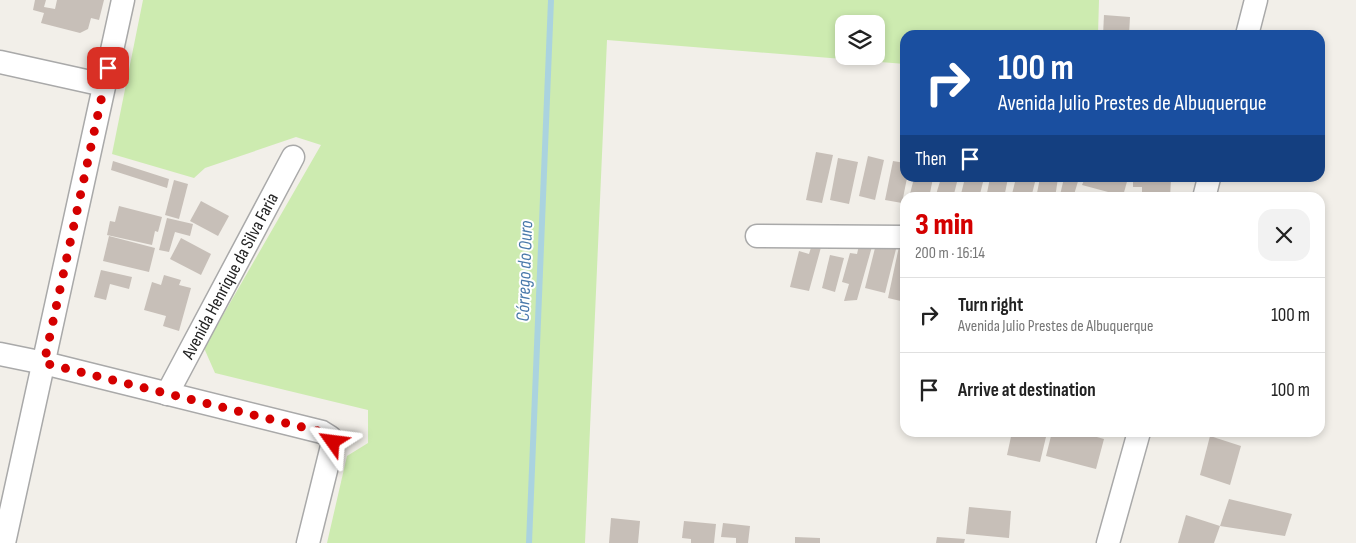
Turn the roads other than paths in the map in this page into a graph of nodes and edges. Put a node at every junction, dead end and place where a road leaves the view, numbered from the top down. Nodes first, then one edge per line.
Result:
1 (123, 0) edge
2 (1256, 0) edge
3 (1248, 30) edge
4 (0, 62) edge
5 (104, 85) junction
6 (293, 157) dead end
7 (757, 236) dead end
8 (900, 237) edge
9 (0, 354) edge
10 (44, 363) junction
11 (167, 394) junction
12 (1138, 437) edge
13 (4, 543) edge
14 (308, 543) edge
15 (1108, 543) edge

1 - 5 street
2 - 3 street
4 - 5 street
5 - 10 street
6 - 11 street, Avenida Henrique da Silva Faria
7 - 8 street
9 - 10 street
10 - 11 street
10 - 13 street
11 - 14 street
12 - 15 street

